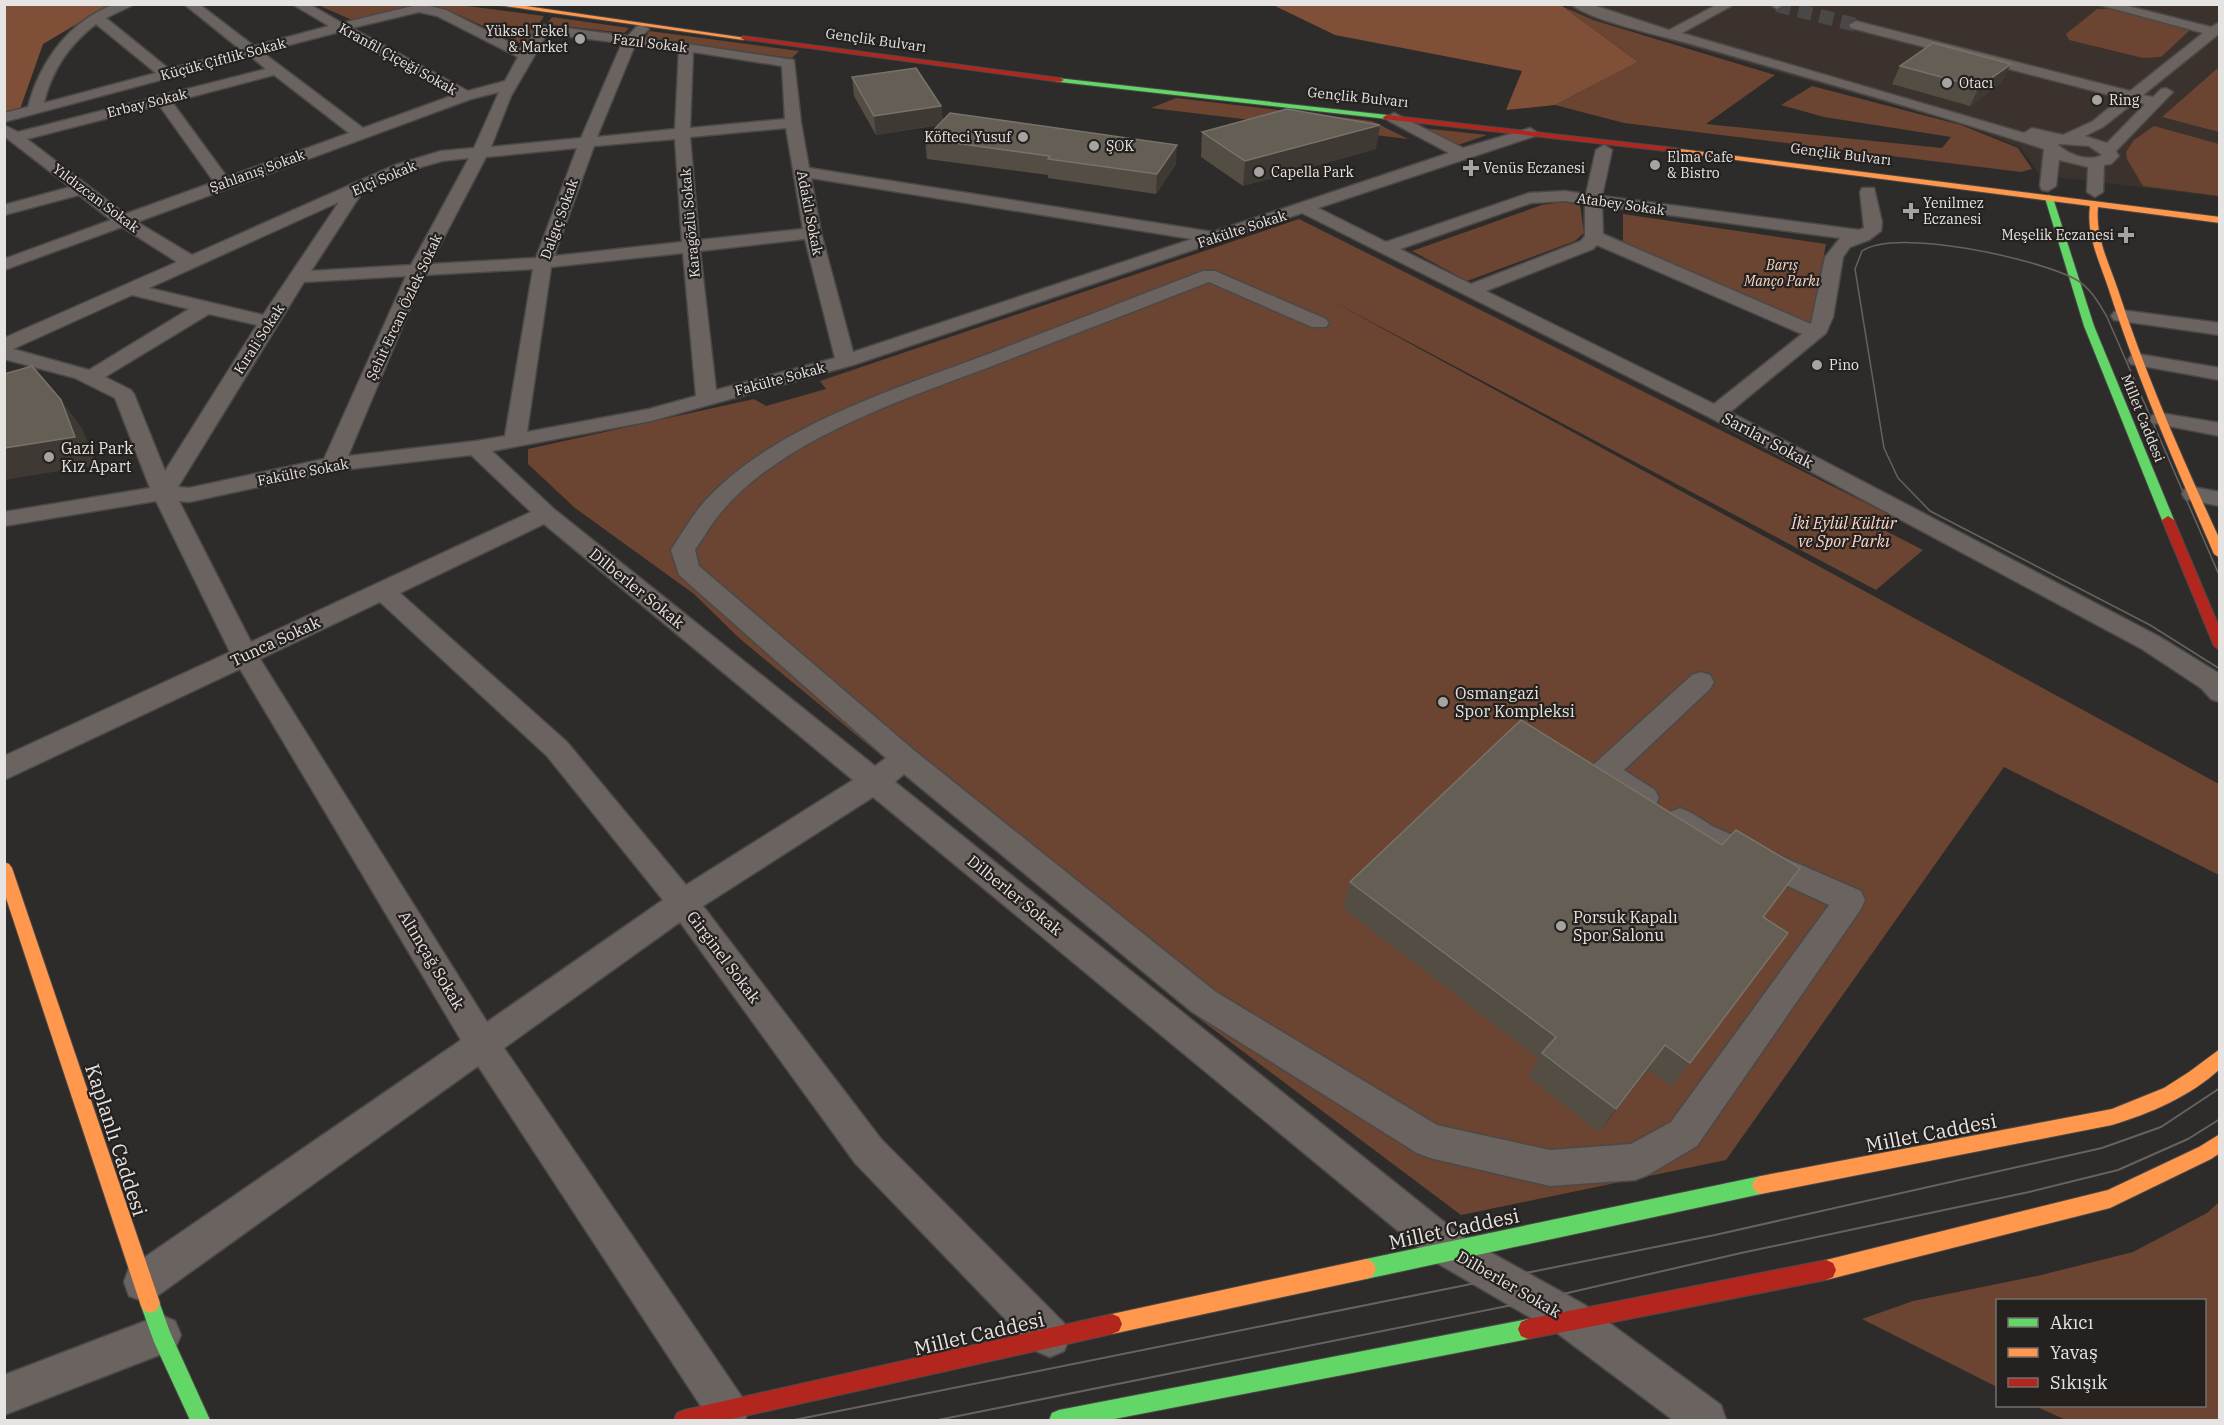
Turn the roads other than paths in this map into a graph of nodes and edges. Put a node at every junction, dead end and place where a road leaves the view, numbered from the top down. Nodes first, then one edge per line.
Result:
1 (129, 4) edge
2 (190, 4) edge
3 (298, 4) edge
4 (494, 4) edge
5 (583, 4) edge
6 (1577, 4) edge
7 (1729, 4) edge
8 (2102, 4) edge
9 (2138, 4) edge
10 (1678, 15) dead end
11 (96, 17) junction
12 (646, 25) junction
13 (1856, 25) tunnel mouth
14 (340, 27) junction
15 (2218, 27) edge
16 (1669, 35) junction
17 (630, 41) junction
18 (686, 47) junction
19 (254, 51) junction
20 (526, 56) junction
21 (789, 63) joint
22 (278, 70) junction
23 (166, 74) junction
24 (2179, 82) dead end
25 (512, 84) junction
26 (466, 96) junction
27 (2132, 96) junction
28 (162, 99) junction
29 (2154, 102) junction
30 (35, 110) junction
31 (4, 118) edge
32 (1394, 118) junction
33 (793, 123) junction
34 (10, 133) edge
35 (682, 134) junction
36 (1530, 134) junction
37 (362, 135) junction
38 (587, 142) junction
39 (2057, 143) junction
40 (1604, 150) dead end
41 (480, 153) junction
42 (1462, 154) junction
43 (2102, 157) junction
44 (801, 172) junction
45 (223, 183) junction
46 (357, 188) junction
47 (82, 189) junction
48 (1868, 192) dead end
49 (2048, 192) junction
50 (2094, 198) junction
51 (1593, 199) junction
52 (2220, 207) edge
53 (1305, 208) junction
54 (4, 210) edge
55 (122, 220) junction
56 (2220, 220) edge
57 (812, 233) junction
58 (1863, 236) junction
59 (1216, 237) junction
60 (1594, 237) junction
61 (691, 247) junction
62 (1385, 248) junction
63 (190, 262) junction
64 (543, 263) junction
65 (4, 265) edge
66 (417, 271) junction
67 (299, 278) junction
68 (129, 289) junction
69 (1471, 290) junction
70 (206, 307) junction
71 (2121, 316) junction
72 (268, 322) junction
73 (1318, 323) dead end
74 (2220, 329) edge
75 (1816, 333) junction
76 (4, 346) edge
77 (4, 353) edge
78 (2138, 360) junction
79 (846, 361) junction
80 (2220, 374) edge
81 (89, 378) junction
82 (707, 399) junction
83 (1716, 413) junction
84 (2160, 419) junction
85 (2220, 430) edge
86 (515, 441) junction
87 (476, 448) junction
88 (333, 464) junction
89 (163, 492) junction
90 (2193, 494) junction
91 (2220, 499) edge
92 (546, 514) junction
93 (4, 519) edge
94 (2220, 554) edge
95 (382, 590) junction
96 (2220, 646) edge
97 (245, 656) junction
98 (1701, 682) dead end
99 (2220, 692) edge
100 (905, 759) junction
101 (4, 769) edge
102 (875, 781) junction
103 (4, 868) edge
104 (683, 903) junction
105 (482, 1044) junction
106 (2220, 1057) edge
107 (2220, 1142) edge
108 (1450, 1250) junction
109 (143, 1282) junction
110 (1571, 1319) junction
111 (161, 1335) junction
112 (1050, 1337) junction
113 (4, 1395) edge
114 (1177, 1407) edge
115 (728, 1411) junction
116 (200, 1420) edge
117 (684, 1420) edge
118 (1059, 1420) edge
119 (1706, 1420) edge

1 - 11 street
2 - 19 street
3 - 14 street, Kranfil Çiçeği Sokak
4 - 12 main road, Gençlik Bulvarı
5 - 49 main road, Gençlik Bulvarı
6 - 16 street
7 - 16 street
8 - 15 street
9 - 15 street
10 - 16 street
11 - 23 street
11 - 30 street
12 - 17 street
12 - 32 main road, Gençlik Bulvarı
13 - 27 street
14 - 19 street, Küçük Çiftlik Sokak
14 - 20 street, Küçük Çiftlik Sokak
14 - 26 street, Kranfil Çiçeği Sokak
15 - 27 street
16 - 39 street
17 - 18 street, Fazıl Sokak
17 - 20 street, Fazıl Sokak
17 - 38 street, Dalgıç Sokak
18 - 21 street, Fazıl Sokak
18 - 35 street, Karagözlü Sokak
19 - 22 street
19 - 23 street, Küçük Çiftlik Sokak
20 - 25 street
21 - 33 street, Adaklı Sokak
22 - 28 street, Erbay Sokak
22 - 37 street
23 - 30 street, Küçük Çiftlik Sokak
24 - 29 street
25 - 26 street, Şahlanış Sokak
25 - 41 street
26 - 37 street, Şahlanış Sokak
27 - 29 street
27 - 39 street
28 - 34 street, Erbay Sokak
28 - 45 street
29 - 43 street
30 - 31 street, Küçük Çiftlik Sokak
32 - 36 main road, Gençlik Bulvarı
32 - 42 street
33 - 35 street, Elçi Sokak
33 - 44 street, Adaklı Sokak
34 - 47 street, Yıldızcan Sokak
35 - 38 street, Elçi Sokak
35 - 61 street, Karagözlü Sokak
36 - 42 street, Fakülte Sokak
36 - 49 main road, Gençlik Bulvarı
37 - 45 street, Şahlanış Sokak
38 - 41 street, Elçi Sokak
38 - 64 street, Dalgıç Sokak
39 - 43 street
39 - 49 street
40 - 51 street
41 - 46 street, Elçi Sokak
41 - 66 street, Şehit Ercan Özlek Sokak
42 - 53 street, Fakülte Sokak
43 - 50 street
44 - 57 street, Adaklı Sokak
44 - 59 street
45 - 55 street, Şahlanış Sokak
46 - 63 street, Elçi Sokak
46 - 67 street, Kırali Sokak
47 - 54 street
47 - 55 street, Yıldızcan Sokak
48 - 58 street
49 - 50 main road, Gençlik Bulvarı
49 - 96 main road, Millet Caddesi
50 - 52 main road, Gençlik Bulvarı
50 - 56 main road, Gençlik Bulvarı
50 - 71 main road, Millet Caddesi
51 - 58 street, Atabey Sokak
51 - 60 street
51 - 62 street, Atabey Sokak
53 - 59 street, Fakülte Sokak
53 - 62 street, Sarılar Sokak
55 - 63 street, Yıldızcan Sokak
55 - 65 street, Şahlanış Sokak
57 - 61 street
57 - 79 street, Adaklı Sokak
58 - 75 street
59 - 79 street, Fakülte Sokak
60 - 69 street
60 - 75 street
61 - 64 street
61 - 82 street, Karagözlü Sokak
62 - 69 street, Sarılar Sokak
63 - 68 street, Elçi Sokak
64 - 66 street
64 - 86 street, Dalgıç Sokak
66 - 67 street
66 - 88 street, Şehit Ercan Özlek Sokak
67 - 72 street, Kırali Sokak
68 - 70 street
68 - 76 street, Elçi Sokak
69 - 83 street, Sarılar Sokak
70 - 72 street
70 - 81 street
71 - 74 street
71 - 78 main road, Millet Caddesi
72 - 89 street, Kırali Sokak
73 - 100 street
75 - 83 street
77 - 81 street, Altınçağ Sokak
78 - 80 street
78 - 84 main road, Millet Caddesi
79 - 82 street, Fakülte Sokak
81 - 89 street, Altınçağ Sokak
82 - 86 street, Fakülte Sokak
83 - 99 street, Sarılar Sokak
84 - 85 street
84 - 90 main road, Millet Caddesi
86 - 87 street, Fakülte Sokak
87 - 88 street, Fakülte Sokak
87 - 92 street, Dilberler Sokak
88 - 89 street, Fakülte Sokak
89 - 93 street, Fakülte Sokak
89 - 97 street, Altınçağ Sokak
90 - 91 street
90 - 94 main road, Millet Caddesi
92 - 95 street, Tunca Sokak
92 - 102 street, Dilberler Sokak
95 - 97 street, Tunca Sokak
95 - 104 street, Girginel Sokak
97 - 101 street, Tunca Sokak
97 - 105 street, Altınçağ Sokak
98 - 100 street
100 - 102 street
102 - 104 street
102 - 108 street, Dilberler Sokak
103 - 109 main road, Kaplanlı Caddesi
104 - 105 street
104 - 112 street, Girginel Sokak
105 - 109 street
105 - 115 street, Altınçağ Sokak
106 - 108 main road, Millet Caddesi
107 - 110 main road
108 - 110 street, Dilberler Sokak
108 - 112 main road, Millet Caddesi
109 - 111 main road, Kaplanlı Caddesi
110 - 114 main road
110 - 119 street, Dilberler Sokak
111 - 113 street
111 - 116 main road, Kaplanlı Caddesi
112 - 115 main road, Millet Caddesi
114 - 118 main road
115 - 117 main road, Millet Caddesi

